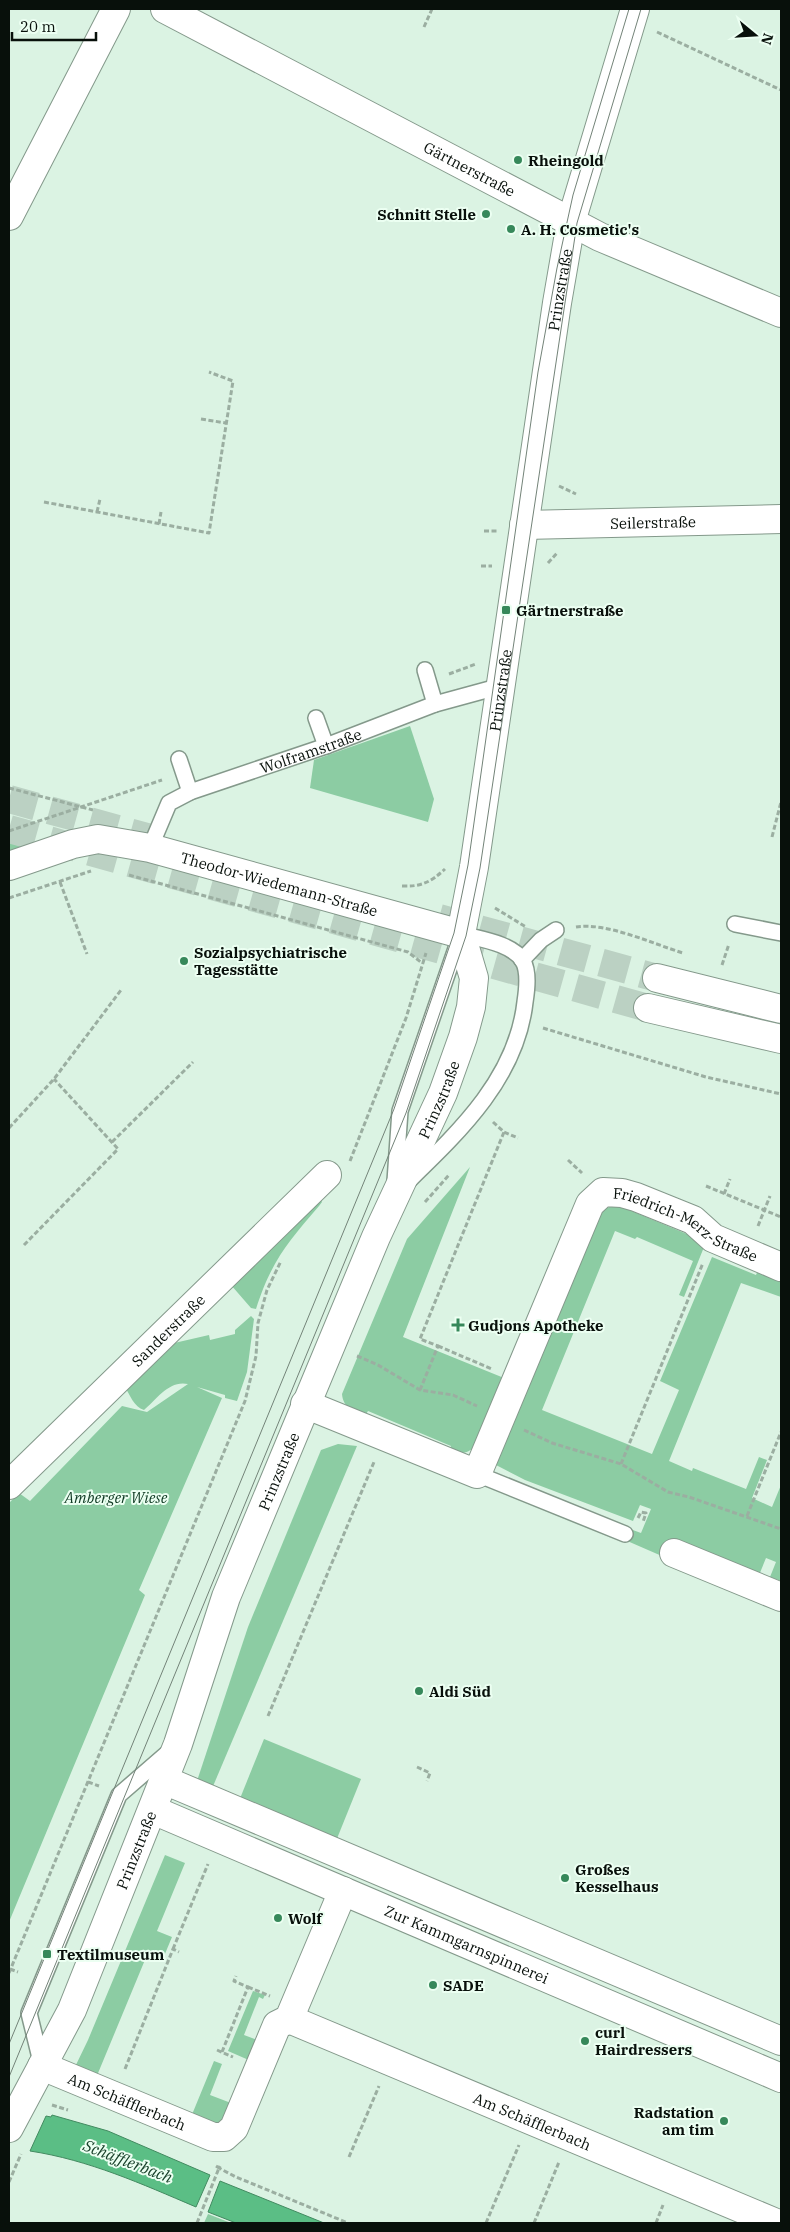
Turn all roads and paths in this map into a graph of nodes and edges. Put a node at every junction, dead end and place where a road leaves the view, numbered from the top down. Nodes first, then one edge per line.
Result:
1 (116, 9) edge
2 (165, 9) edge
3 (432, 9) edge
4 (633, 14) edge
5 (424, 27) dead end
6 (781, 90) edge
7 (9, 216) edge
8 (571, 222) junction
9 (781, 313) edge
10 (209, 372) dead end
11 (201, 419) dead end
12 (226, 423) junction
13 (100, 499) dead end
14 (44, 502) dead end
15 (96, 512) junction
16 (161, 512) dead end
17 (781, 519) edge
18 (159, 524) junction
19 (524, 525) junction
20 (425, 670) dead end
21 (501, 686) junction
22 (435, 704) junction
23 (316, 718) dead end
24 (326, 746) junction
25 (179, 759) dead end
26 (9, 788) edge
27 (190, 792) junction
28 (781, 802) edge
29 (10, 830) edge
30 (772, 837) dead end
31 (150, 848) junction
32 (9, 866) edge
33 (98, 870) dead end
34 (124, 874) dead end
35 (60, 882) junction
36 (9, 898) edge
37 (735, 924) dead end
38 (524, 925) dead end
39 (434, 928) junction
40 (556, 930) junction
41 (781, 933) edge
42 (460, 934) junction
43 (87, 954) dead end
44 (685, 954) dead end
45 (522, 960) junction
46 (713, 962) dead end
47 (422, 963) junction
48 (731, 967) dead end
49 (657, 978) tunnel mouth
50 (121, 990) dead end
51 (648, 1008) tunnel mouth
52 (781, 1010) edge
53 (542, 1028) dead end
54 (781, 1039) edge
55 (193, 1062) dead end
56 (54, 1080) junction
57 (781, 1094) edge
58 (492, 1122) dead end
59 (9, 1128) edge
60 (504, 1132) junction
61 (518, 1138) dead end
62 (112, 1142) junction
63 (338, 1170) joint
64 (730, 1179) dead end
65 (706, 1186) dead end
66 (724, 1194) junction
67 (394, 1195) junction
68 (770, 1196) dead end
69 (764, 1210) junction
70 (781, 1217) edge
71 (713, 1238) junction
72 (24, 1245) dead end
73 (285, 1257) dead end
74 (781, 1267) edge
75 (438, 1346) junction
76 (350, 1353) dead end
77 (517, 1379) junction
78 (420, 1390) junction
79 (305, 1404) junction
80 (501, 1416) junction
81 (781, 1432) edge
82 (375, 1459) dead end
83 (621, 1464) junction
84 (14, 1468) edge
85 (477, 1474) junction
86 (641, 1512) dead end
87 (646, 1513) dead end
88 (747, 1516) junction
89 (781, 1528) edge
90 (625, 1534) dead end
91 (674, 1554) dead end
92 (781, 1597) edge
93 (268, 1716) dead end
94 (178, 1744) junction
95 (417, 1767) dead end
96 (164, 1780) junction
97 (427, 1781) dead end
98 (153, 1810) junction
99 (220, 1838) junction
100 (343, 1891) junction
101 (174, 1949) junction
102 (179, 1952) dead end
103 (9, 1971) edge
104 (18, 1972) dead end
105 (236, 1976) dead end
106 (289, 2019) junction
107 (781, 2041) edge
108 (222, 2052) dead end
109 (390, 2061) junction
110 (42, 2066) junction
111 (124, 2071) dead end
112 (781, 2078) edge
113 (530, 2120) junction
114 (9, 2128) edge
115 (234, 2128) junction
116 (570, 2136) junction
117 (349, 2157) dead end
118 (217, 2172) dead end
119 (197, 2222) edge
120 (348, 2223) edge
121 (486, 2223) edge
122 (534, 2223) edge
123 (776, 2223) edge

1 - 7 street
2 - 8 street, Gärtnerstraße
3 - 5 path
4 - 6 path
4 - 8 street, Prinzstraße
8 - 9 street, Gärtnerstraße
8 - 19 street, Prinzstraße
10 - 12 path
11 - 12 path
12 - 18 path
13 - 15 path
14 - 15 path
15 - 18 path
16 - 18 path
17 - 19 street, Seilerstraße
19 - 21 street, Prinzstraße
20 - 22 lane
21 - 22 lane, Wolframstraße
21 - 42 street, Prinzstraße
22 - 24 lane, Wolframstraße
23 - 24 lane
24 - 27 lane, Wolframstraße
25 - 27 lane
26 - 29 path
27 - 31 lane, Wolframstraße
28 - 30 path
31 - 32 street, Theodor-Wiedemann-Straße
31 - 39 street, Theodor-Wiedemann-Straße
33 - 35 path
34 - 47 path
35 - 36 path
35 - 43 path
37 - 41 lane
38 - 40 path
39 - 42 street, Theodor-Wiedemann-Straße
39 - 47 path
40 - 44 path
40 - 45 lane
42 - 45 lane
42 - 67 lane
42 - 67 street, Prinzstraße
45 - 67 lane
46 - 48 path
47 - 63 path
49 - 52 street
50 - 56 path
51 - 54 street
53 - 57 path
55 - 62 path
56 - 59 path
56 - 62 path
58 - 60 path
60 - 61 path
60 - 75 path
62 - 72 path
63 - 84 street, Sanderstraße
64 - 66 path
65 - 66 path
66 - 69 path
67 - 79 street, Prinzstraße
68 - 69 path
69 - 70 path
71 - 74 street, Friedrich-Merz-Straße
71 - 77 street, Friedrich-Merz-Straße
71 - 83 path
73 - 103 path
75 - 77 path
75 - 78 path
76 - 78 path
77 - 80 street, Friedrich-Merz-Straße
78 - 80 path
79 - 85 street
79 - 94 street, Prinzstraße
80 - 83 path
80 - 85 street, Friedrich-Merz-Straße
81 - 88 path
82 - 93 path
83 - 88 path
85 - 90 lane
86 - 87 path
88 - 89 path
91 - 92 street
94 - 96 street, Prinzstraße
94 - 110 lane
95 - 97 path
96 - 98 street, Prinzstraße
96 - 107 street
98 - 99 street, Zur Kammgarnspinnerei
98 - 110 street, Prinzstraße
99 - 100 street, Zur Kammgarnspinnerei
99 - 101 path
100 - 106 street
100 - 112 street, Zur Kammgarnspinnerei
101 - 102 path
101 - 111 path
103 - 104 path
105 - 108 path
106 - 109 street, Am Schäfflerbach
106 - 115 street
109 - 113 street, Am Schäfflerbach
109 - 117 path
110 - 114 street, Prinzstraße
110 - 115 street, Am Schäfflerbach
113 - 116 street, Am Schäfflerbach
113 - 121 path
115 - 120 path
116 - 122 path
116 - 123 street, Am Schäfflerbach
118 - 119 path

